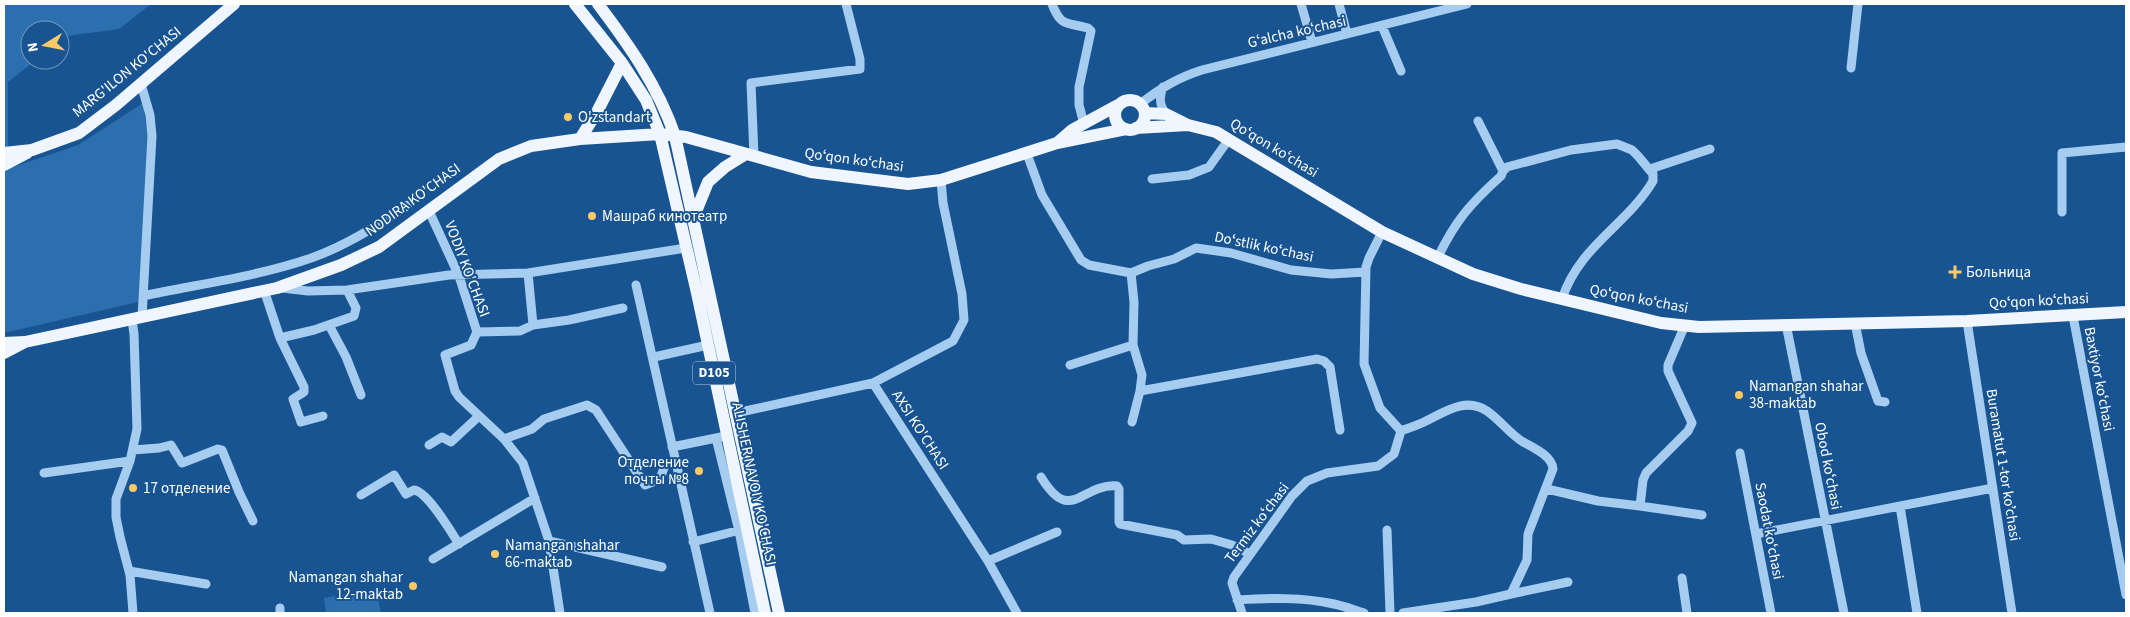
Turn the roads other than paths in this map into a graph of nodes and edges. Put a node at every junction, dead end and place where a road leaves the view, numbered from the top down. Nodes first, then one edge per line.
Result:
1 (234, 4) edge
2 (575, 4) edge
3 (598, 4) edge
4 (846, 4) edge
5 (1052, 4) edge
6 (1301, 4) edge
7 (1338, 4) edge
8 (1467, 4) edge
9 (1858, 4) edge
10 (1382, 26) junction
11 (1346, 34) junction
12 (1312, 42) junction
13 (622, 63) junction
14 (1851, 68) dead end
15 (1401, 71) dead end
16 (141, 84) junction
17 (1164, 86) junction
18 (1118, 105) junction
19 (1142, 108) junction
20 (1166, 114) junction
21 (1478, 121) dead end
22 (1084, 124) junction
23 (1188, 125) junction
24 (1131, 129) junction
25 (660, 134) junction
26 (675, 136) junction
27 (1228, 139) junction
28 (580, 140) junction
29 (1057, 143) junction
30 (2126, 147) edge
31 (1710, 149) dead end
32 (32, 150) junction
33 (4, 153) edge
34 (1027, 154) junction
35 (750, 155) junction
36 (4, 165) edge
37 (1650, 169) junction
38 (1503, 171) junction
39 (1152, 179) dead end
40 (941, 180) junction
41 (408, 204) dead end
42 (429, 211) junction
43 (2062, 212) dead end
44 (693, 219) junction
45 (1382, 232) junction
46 (686, 248) junction
47 (334, 249) junction
48 (1437, 259) junction
49 (341, 265) junction
50 (1366, 272) junction
51 (528, 273) junction
52 (1131, 273) junction
53 (459, 276) junction
54 (636, 285) dead end
55 (277, 288) junction
56 (264, 290) junction
57 (348, 290) junction
58 (143, 296) junction
59 (1562, 299) junction
60 (623, 308) dead end
61 (2126, 312) edge
62 (2074, 316) junction
63 (137, 318) junction
64 (1967, 321) junction
65 (1855, 323) junction
66 (1786, 324) junction
67 (329, 325) junction
68 (533, 325) junction
69 (1685, 325) junction
70 (477, 332) junction
71 (280, 338) junction
72 (25, 342) junction
73 (4, 343) edge
74 (708, 345) junction
75 (1133, 345) junction
76 (4, 353) edge
77 (654, 357) junction
78 (1070, 365) dead end
79 (873, 383) junction
80 (1140, 391) junction
81 (361, 395) dead end
82 (1885, 402) dead end
83 (736, 413) junction
84 (323, 416) dead end
85 (479, 416) junction
86 (1132, 422) dead end
87 (1340, 430) dead end
88 (1401, 431) junction
89 (722, 437) junction
90 (504, 438) junction
91 (429, 445) dead end
92 (672, 447) junction
93 (133, 450) junction
94 (1740, 453) dead end
95 (130, 461) junction
96 (675, 461) junction
97 (44, 474) dead end
98 (1041, 477) dead end
99 (1993, 488) junction
100 (1547, 489) junction
101 (361, 495) dead end
102 (535, 498) junction
103 (1640, 506) junction
104 (1900, 506) junction
105 (1702, 515) dead end
106 (253, 521) dead end
107 (1825, 521) junction
108 (743, 530) junction
109 (1388, 530) dead end
110 (1057, 532) dead end
111 (1756, 534) junction
112 (549, 542) junction
113 (693, 542) junction
114 (459, 544) junction
115 (1250, 554) junction
116 (433, 559) dead end
117 (988, 561) junction
118 (662, 567) dead end
119 (129, 571) junction
120 (1682, 578) dead end
121 (1568, 582) dead end
122 (206, 584) dead end
123 (1511, 594) junction
124 (2126, 595) edge
125 (1237, 600) junction
126 (1476, 602) junction
127 (133, 613) edge
128 (560, 613) edge
129 (710, 613) edge
130 (755, 613) edge
131 (765, 613) edge
132 (779, 613) edge
133 (1017, 613) edge
134 (1242, 613) edge
135 (1364, 613) edge
136 (1390, 613) edge
137 (1403, 613) edge
138 (1478, 613) edge
139 (1687, 613) edge
140 (1771, 613) edge
141 (1844, 613) edge
142 (1917, 613) edge
143 (2012, 613) edge

1 - 16 main road, MARG'ILON KO'CHASI
2 - 13 main road, ALISHER NAVOIY KO'CHASI / D105
3 - 26 main road, D105
4 - 35 street
5 - 22 street
6 - 12 street
7 - 11 street
8 - 10 street, Gʻalcha koʻchasi
9 - 14 street
10 - 11 street, Gʻalcha koʻchasi
10 - 15 street
11 - 12 street, Gʻalcha koʻchasi
12 - 17 street, Gʻalcha koʻchasi
13 - 25 main road, ALISHER NAVOIY KO'CHASI / D105
13 - 28 main road
16 - 32 main road, MARG'ILON KO'CHASI
16 - 58 street
17 - 19 street, Gʻalcha koʻchasi
17 - 20 street
18 - 19 main road
18 - 22 main road, Qoʻqon koʻchasi
18 - 24 main road
19 - 20 main road, Qoʻqon koʻchasi
19 - 24 main road
20 - 23 main road, Qoʻqon koʻchasi
21 - 38 street
22 - 29 main road, Qoʻqon koʻchasi
23 - 24 main road, Qoʻqon koʻchasi
23 - 27 main road, Qoʻqon koʻchasi
24 - 29 main road, Qoʻqon koʻchasi
25 - 26 main road, NODIRA KO'CHASI
25 - 28 main road, NODIRA KO'CHASI
25 - 46 main road, ALISHER NAVOIY KO'CHASI / D105
26 - 35 main road, Qoʻqon koʻchasi
26 - 44 main road, ALISHER NAVOIY KO'CHASI / D105
27 - 39 street
27 - 45 main road, Qoʻqon koʻchasi
28 - 42 main road, NODIRA KO'CHASI
29 - 34 main road, Qoʻqon koʻchasi
30 - 43 street
31 - 37 street
32 - 33 main road
32 - 36 main road
34 - 40 main road, Qoʻqon koʻchasi
34 - 52 street
35 - 40 main road, Qoʻqon koʻchasi
35 - 44 main road
37 - 38 street
37 - 59 street
38 - 48 street
40 - 79 street
41 - 47 street
42 - 49 main road, NODIRA KO'CHASI
42 - 53 street, VODIY KO'CHASI
44 - 83 main road, ALISHER NAVOIY KO'CHASI / D105
45 - 48 main road, Qoʻqon koʻchasi
45 - 50 street
46 - 51 street
46 - 74 main road, ALISHER NAVOIY KO'CHASI / D105
47 - 49 street
47 - 58 street
48 - 59 main road, Qoʻqon koʻchasi
49 - 55 main road, NODIRA KO'CHASI
50 - 52 street, Doʻstlik koʻchasi
50 - 88 street
51 - 53 street
51 - 68 street
52 - 75 street
53 - 57 street
53 - 70 street, VODIY KO'CHASI
54 - 77 street
55 - 56 main road, NODIRA KO'CHASI
55 - 57 street
56 - 63 main road, NODIRA KO'CHASI
56 - 71 street
57 - 67 street
58 - 63 street
59 - 69 main road, Qoʻqon koʻchasi
60 - 68 street
61 - 62 main road, Qoʻqon koʻchasi
62 - 64 main road, Qoʻqon koʻchasi
62 - 124 street, Baxtiyor koʻchasi
63 - 72 main road, NODIRA KO'CHASI
63 - 93 street
64 - 65 main road, Qoʻqon koʻchasi
64 - 99 street, Buramatut 1-tor koʼchasi
65 - 66 main road, Qoʻqon koʻchasi
65 - 82 street
66 - 69 main road, Qoʻqon koʻchasi
66 - 107 street, Obod koʻchasi
67 - 71 street
67 - 81 street
68 - 70 street
69 - 103 street
70 - 85 street, VODIY KO'CHASI
71 - 84 street
72 - 73 main road, NODIRA KO'CHASI
72 - 76 main road, NODIRA KO'CHASI
74 - 77 street
74 - 89 main road, ALISHER NAVOIY KO'CHASI / D105
75 - 78 street
75 - 80 street
77 - 92 street
79 - 83 street, AXSI KO'CHASI
79 - 117 street, AXSI KO'CHASI
80 - 86 street
80 - 87 street
83 - 132 main road, ALISHER NAVOIY KO'CHASI / D105
85 - 90 street, VODIY KO'CHASI
85 - 91 street
88 - 100 street
88 - 115 street, Termiz koʻchasi
89 - 92 street
89 - 108 main road, ALISHER NAVOIY KO'CHASI / D105
90 - 96 street
90 - 102 street, VODIY KO'CHASI
92 - 96 street
93 - 95 street
93 - 106 street
94 - 111 street, Saodat koʻchasi
95 - 97 street
95 - 119 street
96 - 113 street
98 - 115 street
99 - 104 street
99 - 143 street, Buramatut 1-tor koʼchasi
100 - 103 street
100 - 123 street
101 - 114 street
102 - 112 street, VODIY KO'CHASI
102 - 114 street
103 - 105 street
104 - 107 street
104 - 142 street
107 - 111 street
107 - 141 street, Obod koʻchasi
108 - 113 street
108 - 130 street
108 - 131 main road, ALISHER NAVOIY KO'CHASI / D105
109 - 136 street
110 - 117 street
111 - 140 street, Saodat koʻchasi
112 - 118 street
112 - 128 street, VODIY KO'CHASI
113 - 129 street
114 - 116 street
115 - 125 street, Termiz koʻchasi
117 - 133 street, AXSI KO'CHASI
119 - 122 street
119 - 127 street
120 - 139 street
121 - 123 street
123 - 126 street
125 - 134 street, Termiz koʻchasi
125 - 135 street
126 - 137 street
126 - 138 street

